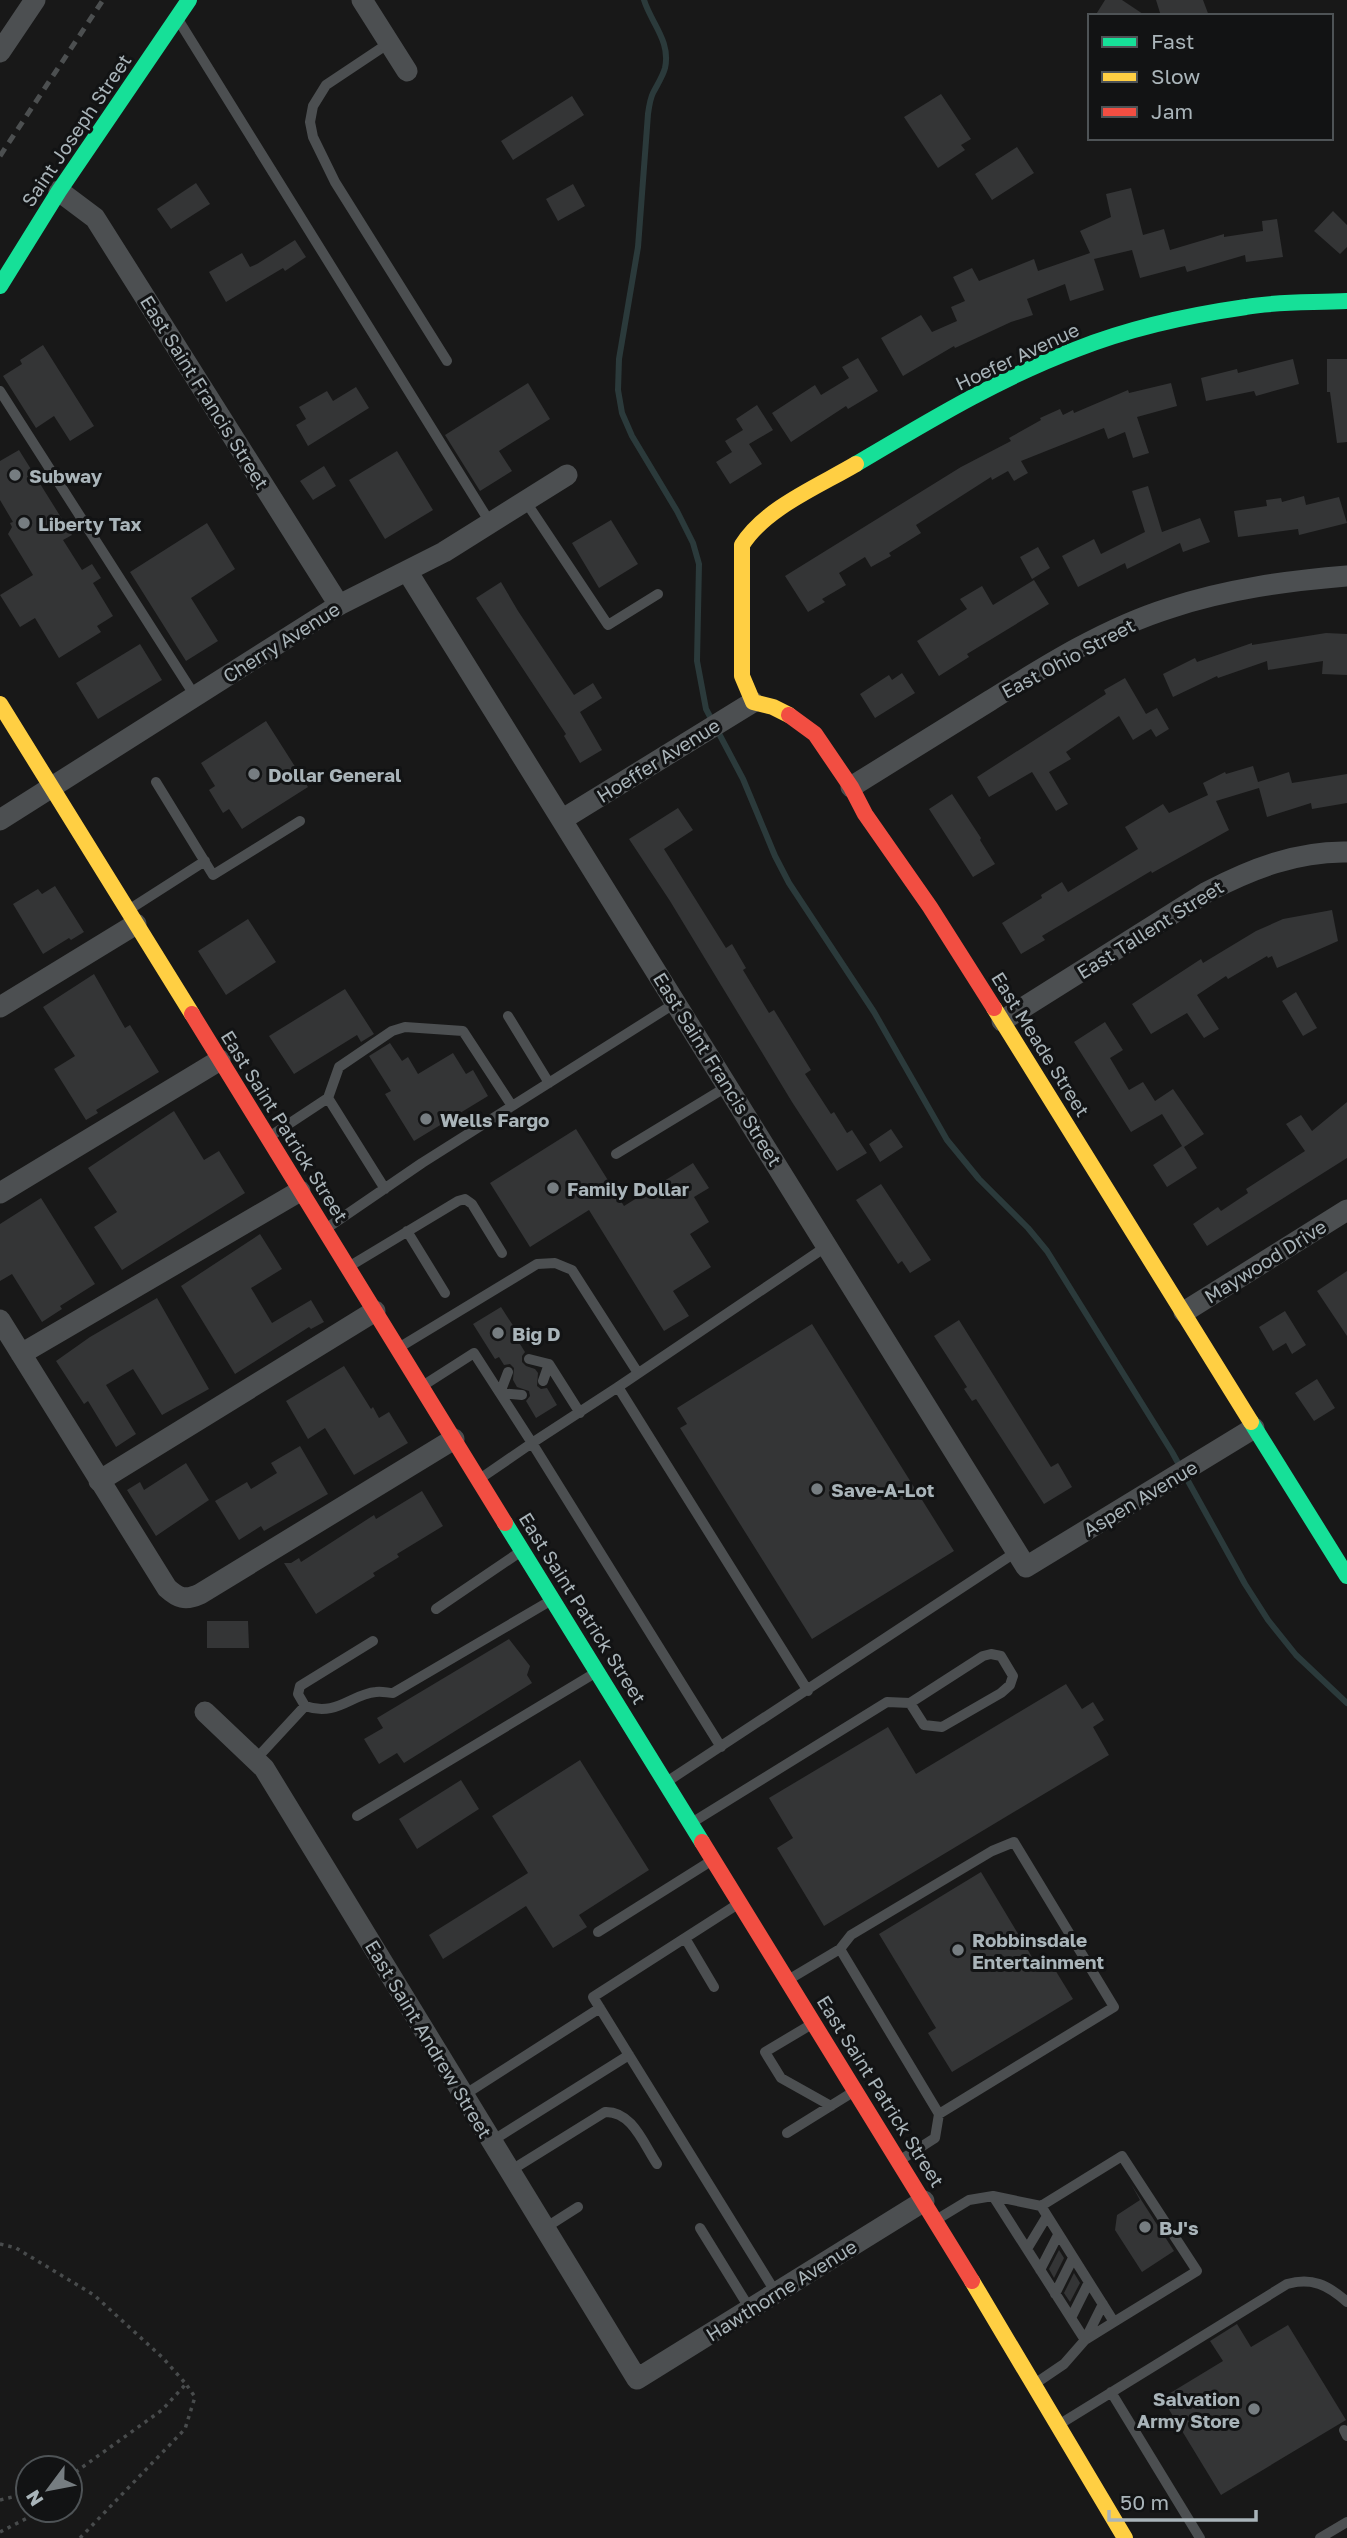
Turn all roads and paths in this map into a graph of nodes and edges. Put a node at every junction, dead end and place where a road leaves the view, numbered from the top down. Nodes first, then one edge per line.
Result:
1 (35, 0) edge
2 (189, 0) edge
3 (362, 0) edge
4 (177, 19) junction
5 (389, 43) junction
6 (0, 52) edge
7 (407, 71) dead end
8 (59, 191) junction
9 (0, 286) edge
10 (1347, 301) edge
11 (447, 360) dead end
12 (0, 391) edge
13 (4, 407) edge
14 (568, 475) dead end
15 (526, 502) junction
16 (491, 524) junction
17 (407, 571) junction
18 (1347, 576) edge
19 (658, 594) dead end
20 (340, 605) junction
21 (195, 696) junction
22 (752, 702) junction
23 (0, 704) edge
24 (6, 725) edge
25 (156, 782) dead end
26 (51, 786) junction
27 (851, 787) junction
28 (563, 818) junction
29 (0, 820) edge
30 (300, 821) dead end
31 (1347, 852) edge
32 (205, 861) junction
33 (131, 917) junction
34 (677, 1002) junction
35 (0, 1007) edge
36 (508, 1016) dead end
37 (1002, 1021) junction
38 (219, 1060) junction
39 (549, 1083) junction
40 (728, 1086) junction
41 (328, 1098) junction
42 (512, 1106) junction
43 (268, 1138) junction
44 (616, 1154) dead end
45 (385, 1189) junction
46 (300, 1191) junction
47 (0, 1192) edge
48 (1347, 1210) edge
49 (324, 1230) junction
50 (407, 1231) junction
51 (827, 1246) junction
52 (502, 1253) dead end
53 (348, 1268) junction
54 (445, 1293) dead end
55 (375, 1311) junction
56 (1184, 1312) junction
57 (0, 1320) edge
58 (397, 1348) junction
59 (21, 1354) junction
60 (529, 1359) dead end
61 (549, 1364) junction
62 (508, 1372) dead end
63 (638, 1373) junction
64 (543, 1381) dead end
65 (421, 1387) junction
66 (618, 1387) junction
67 (500, 1393) junction
68 (522, 1395) dead end
69 (579, 1413) junction
70 (1254, 1428) junction
71 (454, 1439) junction
72 (531, 1443) junction
73 (479, 1479) junction
74 (99, 1481) junction
75 (1347, 1535) edge
76 (1328, 1547) junction
77 (523, 1550) junction
78 (1021, 1560) junction
79 (1347, 1576) edge
80 (553, 1599) junction
81 (436, 1609) dead end
82 (373, 1641) dead end
83 (597, 1671) junction
84 (808, 1690) junction
85 (910, 1703) junction
86 (305, 1706) junction
87 (205, 1712) dead end
88 (721, 1747) junction
89 (255, 1760) junction
90 (665, 1782) junction
91 (357, 1816) dead end
92 (691, 1823) junction
93 (713, 1860) junction
94 (740, 1903) junction
95 (598, 1932) dead end
96 (685, 1938) junction
97 (840, 1949) junction
98 (788, 1980) junction
99 (714, 1987) dead end
100 (600, 2008) junction
101 (814, 2022) junction
102 (629, 2055) junction
103 (856, 2090) junction
104 (464, 2095) junction
105 (831, 2106) junction
106 (939, 2114) junction
107 (787, 2133) dead end
108 (492, 2141) junction
109 (899, 2161) junction
110 (657, 2164) dead end
111 (510, 2171) junction
112 (993, 2196) junction
113 (924, 2201) junction
114 (578, 2207) dead end
115 (1044, 2211) junction
116 (936, 2220) junction
117 (545, 2228) junction
118 (700, 2228) dead end
119 (1058, 2235) junction
120 (0, 2244) edge
121 (1027, 2249) junction
122 (1073, 2258) junction
123 (1040, 2270) junction
124 (1088, 2282) junction
125 (776, 2292) junction
126 (1055, 2294) junction
127 (1347, 2302) edge
128 (1103, 2304) junction
129 (750, 2309) junction
130 (1071, 2318) junction
131 (1114, 2322) junction
132 (1085, 2340) junction
133 (637, 2379) joint
134 (187, 2384) junction
135 (1034, 2384) junction
136 (1111, 2392) junction
137 (1058, 2425) junction
138 (84, 2466) edge
139 (1347, 2522) edge
140 (16, 2524) edge
141 (0, 2532) edge
142 (80, 2538) edge
143 (1125, 2538) edge
144 (1200, 2538) edge
145 (1320, 2538) edge

1 - 6 street
2 - 4 main road, Saint Joseph Street
3 - 5 street
4 - 8 main road, Saint Joseph Street
4 - 16 lane
5 - 7 street
5 - 11 lane
8 - 9 main road, Saint Joseph Street
8 - 20 street, East Saint Francis Street
10 - 22 main road, Hoefer Avenue
12 - 13 lane
13 - 21 lane
14 - 15 street, Cherry Avenue
15 - 16 street, Cherry Avenue
15 - 19 lane
16 - 17 street, Cherry Avenue
17 - 20 street, Cherry Avenue
17 - 28 street, East Saint Francis Street
18 - 27 street, East Ohio Street
20 - 21 street, Cherry Avenue
21 - 26 street, Cherry Avenue
22 - 27 main road, East Meade Street
22 - 28 street, Hoeffer Avenue
23 - 24 main road, East Saint Patrick Street
24 - 26 main road, East Saint Patrick Street
25 - 32 lane
26 - 29 street, Cherry Avenue
26 - 33 main road, East Saint Patrick Street
27 - 37 main road, East Meade Street
28 - 34 street, East Saint Francis Street
30 - 32 lane
31 - 37 street, East Tallent Street
32 - 33 lane
33 - 35 street
33 - 38 main road, East Saint Patrick Street
34 - 39 lane
34 - 40 street, East Saint Francis Street
36 - 39 lane
37 - 56 main road, East Meade Street
38 - 43 main road, East Saint Patrick Street
38 - 47 street
39 - 42 lane
40 - 44 lane
40 - 51 street, East Saint Francis Street
41 - 42 lane
41 - 43 lane
41 - 45 lane
42 - 45 lane
43 - 46 main road, East Saint Patrick Street
45 - 49 lane
46 - 49 main road, East Saint Patrick Street
46 - 59 street
48 - 56 street, Maywood Drive
49 - 53 main road, East Saint Patrick Street
50 - 52 lane
50 - 53 lane
50 - 54 lane
51 - 63 lane
51 - 78 street, East Saint Francis Street
53 - 55 main road, East Saint Patrick Street
55 - 58 main road, East Saint Patrick Street
55 - 74 street
56 - 70 main road, East Meade Street
57 - 59 street
58 - 63 lane
58 - 65 main road, East Saint Patrick Street
59 - 74 street
60 - 61 lane
61 - 64 lane
61 - 69 lane
62 - 67 lane
63 - 66 lane
65 - 67 lane
65 - 71 main road, East Saint Patrick Street
66 - 69 lane
66 - 84 lane
67 - 68 lane
67 - 72 lane
69 - 72 lane
70 - 76 main road, East Meade Street
70 - 78 street, Aspen Avenue
71 - 73 main road, East Saint Patrick Street
71 - 74 street
72 - 73 lane
72 - 88 lane
73 - 77 main road, East Saint Patrick Street
75 - 76 street
76 - 79 main road, East Meade Street
77 - 80 main road, East Saint Patrick Street
77 - 81 lane
78 - 84 lane
80 - 83 main road, East Saint Patrick Street
80 - 86 lane
82 - 86 lane
83 - 90 main road, East Saint Patrick Street
83 - 91 lane
84 - 88 lane
85 - 85 lane
85 - 92 lane
86 - 89 lane
87 - 89 street, East Saint Andrew Street
88 - 90 lane
89 - 104 street, East Saint Andrew Street
90 - 92 main road, East Saint Patrick Street
92 - 93 main road, East Saint Patrick Street
93 - 94 main road, East Saint Patrick Street
93 - 95 lane
94 - 96 lane
94 - 98 main road, East Saint Patrick Street
96 - 99 lane
96 - 100 lane
97 - 98 lane
97 - 106 lane
97 - 106 lane
98 - 101 main road, East Saint Patrick Street
100 - 102 lane
100 - 104 lane
101 - 103 main road, East Saint Patrick Street
101 - 105 lane
102 - 108 lane
102 - 125 lane
103 - 105 lane
103 - 109 main road, East Saint Patrick Street
104 - 108 street, East Saint Andrew Street
105 - 107 lane
106 - 109 lane
108 - 111 street, East Saint Andrew Street
109 - 113 main road, East Saint Patrick Street
110 - 111 lane
111 - 117 street, East Saint Andrew Street
112 - 115 lane
112 - 116 lane
112 - 121 lane
113 - 116 main road, East Saint Patrick Street
113 - 125 street, Hawthorne Avenue
114 - 117 lane
115 - 119 lane
115 - 121 lane
115 - 131 lane
116 - 135 main road, East Saint Patrick Street
117 - 133 street, East Saint Andrew Street
118 - 129 lane
119 - 122 lane
119 - 123 lane
120 - 134 path
121 - 123 lane
122 - 124 lane
122 - 126 lane
123 - 126 lane
124 - 128 lane
124 - 130 lane
125 - 129 street, Hawthorne Avenue
126 - 130 lane
127 - 136 lane
128 - 131 lane
128 - 132 lane
129 - 133 street, Hawthorne Avenue
130 - 132 lane
131 - 132 lane
132 - 135 lane
134 - 138 path
134 - 142 path
135 - 137 main road, East Saint Patrick Street
136 - 137 lane
136 - 144 lane
137 - 143 main road, East Saint Patrick Street
139 - 145 lane
140 - 141 path

